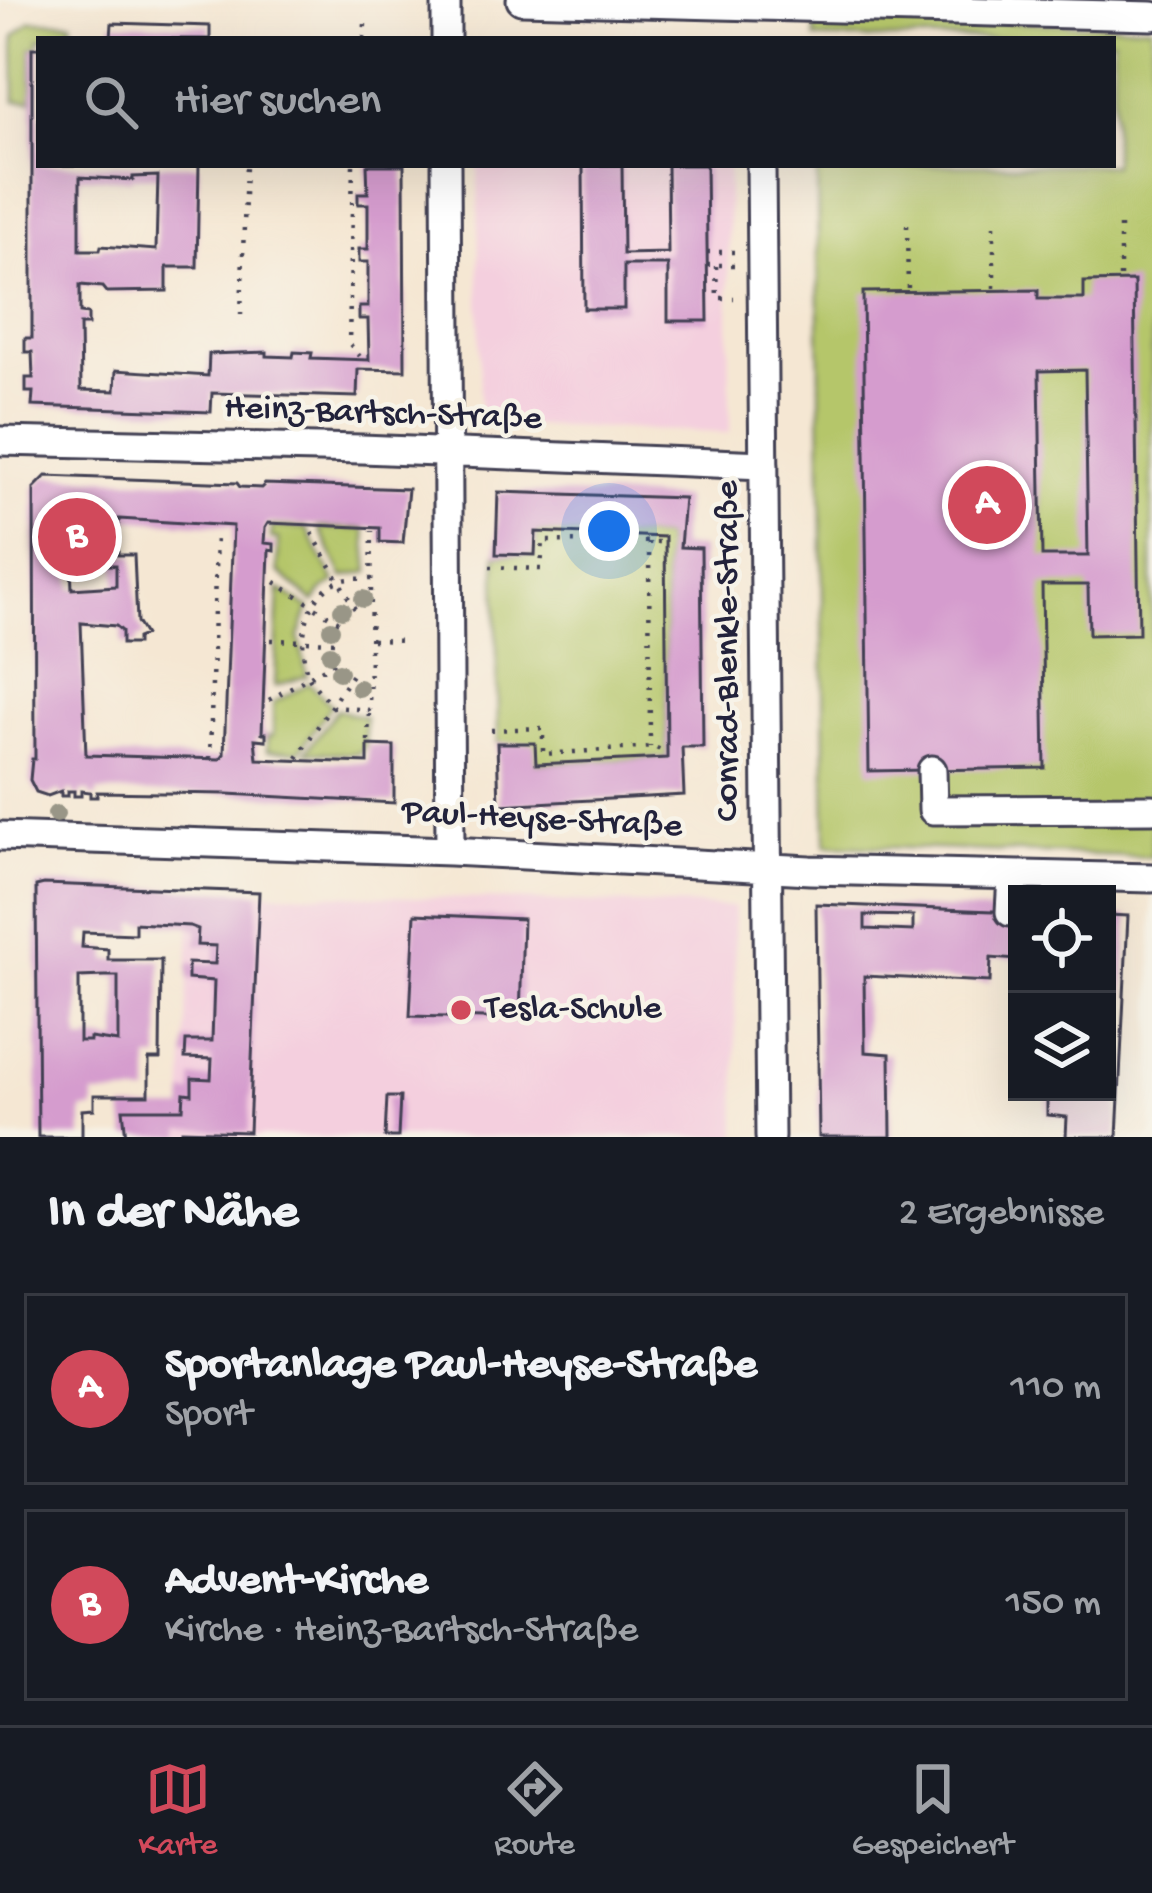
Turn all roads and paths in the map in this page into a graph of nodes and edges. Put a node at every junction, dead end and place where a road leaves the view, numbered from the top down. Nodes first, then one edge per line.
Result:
1 (446, 0) edge
2 (521, 0) edge
3 (759, 13) edge
4 (1152, 16) edge
5 (365, 24) dead end
6 (364, 36) edge
7 (446, 36) edge
8 (246, 168) edge
9 (352, 168) edge
10 (446, 168) edge
11 (760, 168) edge
12 (907, 225) dead end
13 (994, 225) dead end
14 (1120, 226) dead end
15 (707, 252) dead end
16 (734, 252) dead end
17 (734, 265) dead end
18 (1120, 282) dead end
19 (994, 290) dead end
20 (908, 292) dead end
21 (734, 298) dead end
22 (241, 315) dead end
23 (362, 359) dead end
24 (0, 441) edge
25 (447, 452) junction
26 (764, 465) junction
27 (373, 531) dead end
28 (216, 533) dead end
29 (312, 533) dead end
30 (649, 542) junction
31 (665, 542) dead end
32 (490, 567) dead end
33 (372, 579) junction
34 (340, 580) junction
35 (275, 583) dead end
36 (314, 606) junction
37 (356, 611) dead end
38 (342, 624) dead end
39 (271, 640) dead end
40 (372, 640) junction
41 (301, 641) junction
42 (408, 641) dead end
43 (337, 642) dead end
44 (340, 659) dead end
45 (353, 674) dead end
46 (310, 677) junction
47 (269, 700) dead end
48 (333, 706) junction
49 (370, 710) junction
50 (491, 730) dead end
51 (368, 741) dead end
52 (650, 747) junction
53 (667, 753) dead end
54 (297, 758) dead end
55 (210, 759) dead end
56 (932, 770) dead end
57 (1152, 809) edge
58 (0, 836) edge
59 (449, 851) junction
60 (766, 868) junction
61 (1012, 874) junction
62 (1152, 878) edge
63 (1011, 885) edge
64 (770, 1137) edge

1 - 7 street
2 - 3 street
3 - 4 street
5 - 6 path
8 - 22 path
9 - 23 path
10 - 25 street
11 - 26 street, Conrad-Blenkle-Straße
12 - 20 path
13 - 19 path
14 - 18 path
15 - 16 path
17 - 21 path
24 - 25 street, Heinz-Bartsch-Straße
25 - 26 street, Heinz-Bartsch-Straße
25 - 59 street
26 - 60 street, Conrad-Blenkle-Straße
27 - 33 path
28 - 55 path
29 - 34 path
30 - 31 path
30 - 32 path
30 - 52 path
33 - 34 path
33 - 40 path
34 - 36 path
34 - 37 path
35 - 36 path
36 - 38 path
36 - 41 path
39 - 41 path
40 - 42 path
40 - 49 path
41 - 43 path
41 - 46 path
44 - 46 path
45 - 48 path
46 - 47 path
46 - 48 path
48 - 49 path
48 - 54 path
49 - 51 path
50 - 52 path
52 - 53 path
56 - 57 street
58 - 59 street, Paul-Heyse-Straße
59 - 60 street, Paul-Heyse-Straße
60 - 61 street, Paul-Heyse-Straße
60 - 64 street, Conrad-Blenkle-Straße
61 - 62 street, Paul-Heyse-Straße
61 - 63 street

